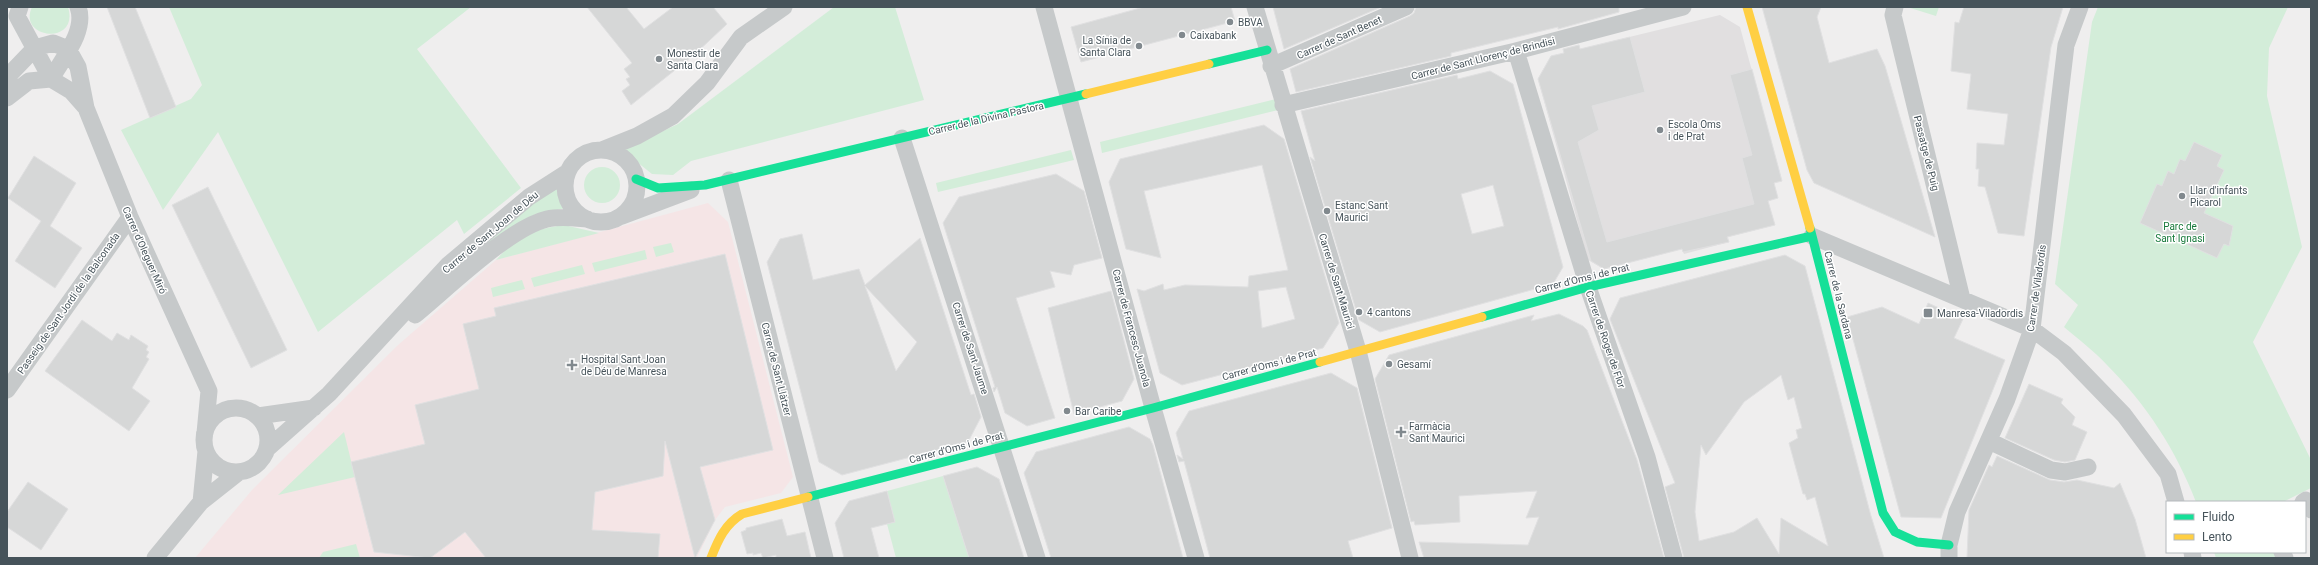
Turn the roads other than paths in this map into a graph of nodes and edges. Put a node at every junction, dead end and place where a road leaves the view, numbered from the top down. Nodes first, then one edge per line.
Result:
1 (20, 7) edge
2 (78, 7) edge
3 (784, 7) edge
4 (1044, 7) edge
5 (1255, 7) edge
6 (1406, 7) edge
7 (1683, 7) edge
8 (1747, 7) edge
9 (2080, 7) edge
10 (1894, 11) edge
11 (31, 43) junction
12 (68, 49) junction
13 (1266, 50) junction
14 (1516, 51) junction
15 (1272, 66) junction
16 (9, 77) edge
17 (51, 79) junction
18 (7, 98) edge
19 (1070, 98) junction
20 (1283, 105) junction
21 (86, 108) junction
22 (902, 138) junction
23 (602, 150) junction
24 (568, 172) junction
25 (636, 179) junction
26 (729, 180) junction
27 (705, 185) junction
28 (130, 217) junction
29 (587, 219) junction
30 (616, 219) junction
31 (1812, 236) junction
32 (1588, 287) junction
33 (1962, 299) junction
34 (2032, 330) junction
35 (1358, 351) junction
36 (370, 352) junction
37 (7, 390) edge
38 (210, 391) junction
39 (239, 408) junction
40 (314, 408) junction
41 (1153, 408) junction
42 (258, 416) junction
43 (205, 433) junction
44 (1988, 441) junction
45 (1003, 446) junction
46 (267, 449) junction
47 (206, 451) junction
48 (2088, 467) dead end
49 (239, 472) junction
50 (808, 498) junction
51 (2176, 501) edge
52 (2304, 501) edge
53 (201, 502) junction
54 (2311, 510) edge
55 (1949, 551) edge
56 (155, 558) edge
57 (711, 558) edge
58 (825, 558) edge
59 (1037, 558) edge
60 (1196, 558) edge
61 (1410, 558) edge
62 (1674, 558) edge

1 - 11 street
2 - 12 street
3 - 23 street
4 - 19 street, Carrer de Francesc Juanola
5 - 13 street, Carrer de Sant Maurici
6 - 15 street, Carrer de Sant Benet
7 - 14 street, Carrer de Sant Llorenç de Brindisi
8 - 31 street, Carrer de la Sardana
9 - 34 street, Carrer de Viladordis
10 - 33 street, Passatge de Puig
11 - 12 street
11 - 16 street
11 - 17 street
12 - 17 street
12 - 21 street, Carrer d'Oleguer Miró
13 - 15 street, Carrer de Sant Maurici
13 - 19 street, Carrer de la Divina Pastora
14 - 20 street, Carrer de Sant Llorenç de Brindisi
14 - 32 street, Carrer de Roger de Flor
15 - 20 street, Carrer de Sant Maurici
17 - 18 street
17 - 21 street, Carrer d'Oleguer Miró
19 - 22 street, Carrer de la Divina Pastora
19 - 41 street, Carrer de Francesc Juanola
20 - 35 street, Carrer de Sant Maurici
21 - 28 street, Carrer d'Oleguer Miró
22 - 26 street, Carrer de la Divina Pastora
22 - 45 street, Carrer de Sant Jaume
23 - 24 street
23 - 25 street
24 - 29 street
24 - 36 street, Carrer de Sant Joan de Déu
25 - 27 street, Carrer de la Divina Pastora
25 - 30 street
26 - 27 street, Carrer de la Divina Pastora
26 - 50 street, Carrer de Sant Llàtzer
27 - 30 street, Carrer de la Divina Pastora
28 - 37 street, Passeig de Sant Jordi de la Balconada
28 - 38 street, Carrer d'Oleguer Miró
29 - 30 street
29 - 36 street, Carrer de Sant Joan de Déu
31 - 32 street, Carrer d'Oms i de Prat
31 - 33 street
31 - 55 street, Carrer de la Sardana
32 - 35 street, Carrer d'Oms i de Prat
32 - 62 street, Carrer de Roger de Flor
33 - 34 street
34 - 44 street, Carrer de Viladordis
34 - 51 street
35 - 41 street, Carrer d'Oms i de Prat
35 - 61 street, Carrer de Sant Maurici
36 - 40 street, Carrer de Sant Joan de Déu
38 - 39 street
38 - 43 street
39 - 42 street
39 - 43 street
40 - 42 street
40 - 46 street, Carrer de Sant Joan de Déu
41 - 45 street, Carrer d'Oms i de Prat
41 - 60 street, Carrer de Francesc Juanola
42 - 46 street
43 - 47 street
44 - 48 street
44 - 55 street, Carrer de Viladordis
45 - 50 street, Carrer d'Oms i de Prat
45 - 59 street, Carrer de Sant Jaume
46 - 49 street
47 - 49 street
47 - 53 street
49 - 53 street
50 - 57 street, Carrer d'Oms i de Prat
50 - 58 street, Carrer de Sant Llàtzer
52 - 54 street
53 - 56 street

